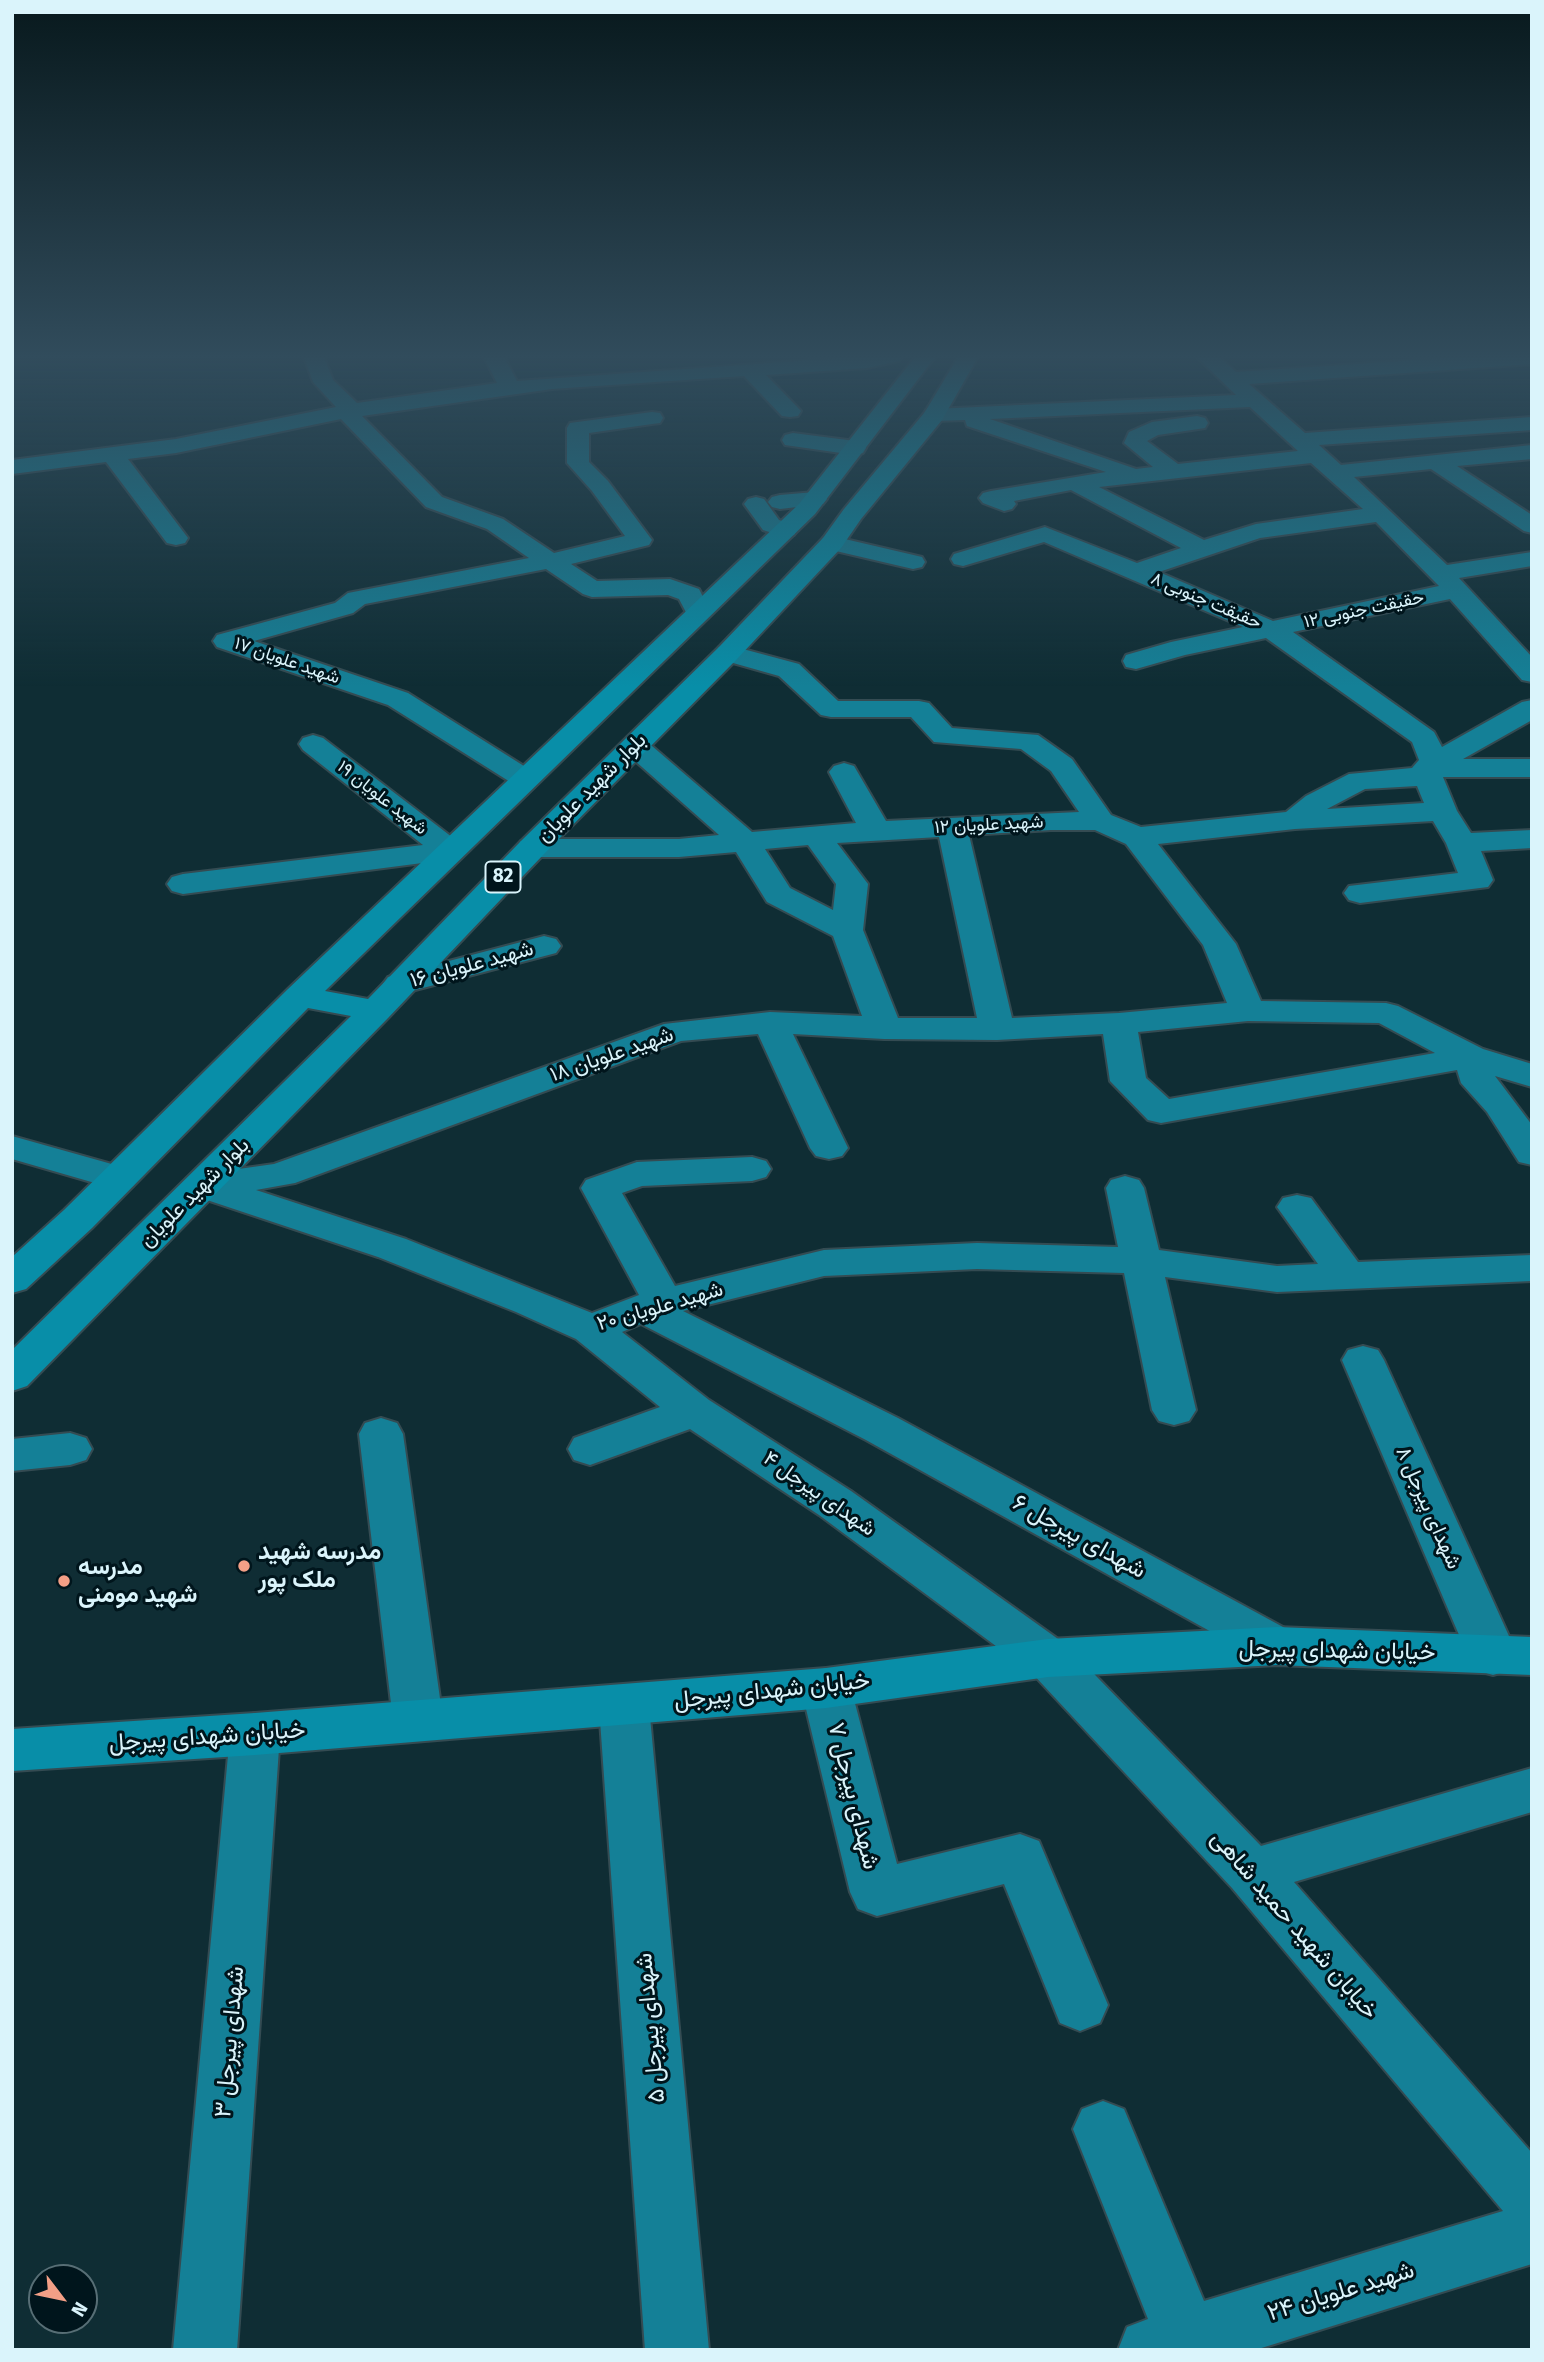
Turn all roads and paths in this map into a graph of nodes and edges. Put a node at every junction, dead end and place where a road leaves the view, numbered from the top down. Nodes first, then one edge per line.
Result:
1 (122, 467) edge
2 (402, 467) edge
3 (582, 467) edge
4 (840, 467) edge
5 (896, 467) edge
6 (1112, 467) edge
7 (1167, 467) edge
8 (1209, 467) edge
9 (1332, 467) edge
10 (1442, 467) edge
11 (1172, 471) junction
12 (1135, 475) junction
13 (1074, 483) junction
14 (755, 504) dead end
15 (1004, 504) dead end
16 (1382, 514) junction
17 (1138, 515) junction
18 (782, 516) junction
19 (1532, 526) edge
20 (1045, 534) junction
21 (176, 538) dead end
22 (832, 543) junction
23 (1202, 549) junction
24 (963, 559) dead end
25 (1532, 559) edge
26 (550, 561) junction
27 (914, 562) dead end
28 (1136, 572) junction
29 (1448, 582) junction
30 (698, 613) junction
31 (1271, 629) junction
32 (728, 653) junction
33 (1136, 661) dead end
34 (1532, 674) edge
35 (590, 717) junction
36 (1527, 718) edge
37 (644, 736) junction
38 (313, 744) dead end
39 (1532, 768) edge
40 (1430, 769) junction
41 (844, 772) dead end
42 (525, 779) junction
43 (1442, 811) junction
44 (1295, 820) junction
45 (1100, 821) junction
46 (952, 827) junction
47 (876, 831) junction
48 (816, 835) junction
49 (1137, 837) junction
50 (1532, 839) edge
51 (745, 842) junction
52 (1462, 844) junction
53 (532, 848) junction
54 (450, 852) junction
55 (183, 884) dead end
56 (1360, 893) dead end
57 (847, 930) junction
58 (544, 946) dead end
59 (400, 984) junction
60 (300, 996) junction
61 (376, 1011) junction
62 (1248, 1011) junction
63 (770, 1022) junction
64 (1119, 1023) junction
65 (884, 1028) junction
66 (996, 1030) junction
67 (1470, 1058) junction
68 (1532, 1076) edge
69 (12, 1147) edge
70 (829, 1148) dead end
71 (1532, 1154) edge
72 (752, 1169) dead end
73 (119, 1178) junction
74 (203, 1186) junction
75 (1125, 1188) dead end
76 (1297, 1207) dead end
77 (1140, 1261) junction
78 (1532, 1268) edge
79 (1347, 1276) junction
80 (12, 1280) edge
81 (653, 1306) junction
82 (591, 1329) junction
83 (1363, 1360) dead end
84 (12, 1376) edge
85 (1174, 1410) dead end
86 (694, 1411) junction
87 (381, 1434) dead end
88 (70, 1449) dead end
89 (590, 1449) dead end
90 (12, 1455) edge
91 (1276, 1646) junction
92 (1512, 1656) edge
93 (1048, 1658) junction
94 (826, 1688) junction
95 (624, 1706) junction
96 (418, 1720) junction
97 (255, 1734) junction
98 (12, 1751) edge
99 (1532, 1790) edge
100 (1251, 1871) junction
101 (1080, 2005) dead end
102 (1103, 2129) dead end
103 (1532, 2199) edge
104 (1532, 2233) edge
105 (1176, 2346) edge
106 (205, 2350) edge
107 (677, 2350) edge

1 - 21 street
2 - 26 street
3 - 26 street
4 - 18 main road
5 - 22 main road, بلوار شهید علویان / 82
6 - 12 street
7 - 11 street
8 - 11 street
9 - 16 street
10 - 19 street
11 - 12 street
12 - 13 street
13 - 15 street
13 - 17 street
14 - 18 street
16 - 23 street, حقیقت جنوبی ۸
16 - 29 street
17 - 20 street
17 - 23 street
18 - 30 main road
20 - 24 street
20 - 28 street
22 - 27 street
22 - 32 main road, بلوار شهید علویان / 82
23 - 28 street, حقیقت جنوبی ۸
25 - 29 street, حقیقت جنوبی ۱۲
26 - 30 street
26 - 42 street, شهید علویان ۱۷
28 - 31 street, حقیقت جنوبی ۸
29 - 31 street, حقیقت جنوبی ۱۲
29 - 34 street
30 - 35 main road
31 - 33 street, حقیقت جنوبی ۱۲
31 - 40 street, حقیقت جنوبی ۸
32 - 37 main road, بلوار شهید علویان / 82
32 - 45 street
35 - 37 main road
35 - 42 main road
36 - 40 street
37 - 51 street
37 - 53 main road, بلوار شهید علویان / 82
38 - 54 street, شهید علویان ۱۹
39 - 40 street
40 - 43 street, حقیقت جنوبی ۸
40 - 44 street
41 - 47 street
42 - 54 main road
43 - 44 street, شهید علویان ۱۲
43 - 52 street, حقیقت جنوبی ۸
44 - 49 street, شهید علویان ۱۲
45 - 46 street, شهید علویان ۱۲
45 - 49 street, شهید علویان ۱۲
46 - 47 street, شهید علویان ۱۲
46 - 66 street
47 - 48 street, شهید علویان ۱۲
48 - 51 street, شهید علویان ۱۲
48 - 57 street
49 - 62 street
50 - 52 street
51 - 53 street, شهید علویان ۱۲
51 - 57 street
52 - 56 street, حقیقت جنوبی ۸
53 - 59 main road, بلوار شهید علویان / 82
54 - 55 street
54 - 60 main road
57 - 65 street
58 - 59 street, شهید علویان ۱۶
59 - 61 main road, بلوار شهید علویان / 82
60 - 61 main road
60 - 73 main road
61 - 74 main road, بلوار شهید علویان / 82
62 - 64 street, شهید علویان ۱۸
62 - 67 street, شهید علویان ۱۸
63 - 65 street, شهید علویان ۱۸
63 - 70 street
63 - 74 street, شهید علویان ۱۸
64 - 66 street, شهید علویان ۱۸
64 - 67 street
65 - 66 street, شهید علویان ۱۸
67 - 68 street
67 - 71 street
69 - 73 street
72 - 81 street
73 - 80 main road
74 - 82 street, شهید علویان ۲۰
74 - 84 main road, بلوار شهید علویان / 82
75 - 77 street
76 - 79 street
77 - 79 street, شهید علویان ۲۰
77 - 81 street, شهید علویان ۲۰
77 - 85 street
78 - 79 street, شهید علویان ۲۰
81 - 82 street, شهید علویان ۲۰
81 - 91 street, شهدای پیرجل ۶
82 - 86 street, شهدای پیرجل ۴
83 - 92 street, شهدای پیرجل ۸
86 - 89 street
86 - 93 street, شهدای پیرجل ۴
87 - 96 street
88 - 90 street
91 - 92 main road, خیابان شهدای پیرجل
91 - 93 main road, خیابان شهدای پیرجل
93 - 94 main road, خیابان شهدای پیرجل
93 - 100 street, خیابان شهید حمید شاهی
94 - 95 main road, خیابان شهدای پیرجل
94 - 101 street, شهدای پیرجل ۷
95 - 96 main road, خیابان شهدای پیرجل
95 - 107 street, شهدای پیرجل ۵
96 - 97 main road, خیابان شهدای پیرجل
97 - 98 main road, خیابان شهدای پیرجل
97 - 106 street, شهدای پیرجل ۳
99 - 100 street
100 - 103 street, خیابان شهید حمید شاهی
102 - 105 street
104 - 105 street, شهید علویان ۲۴

